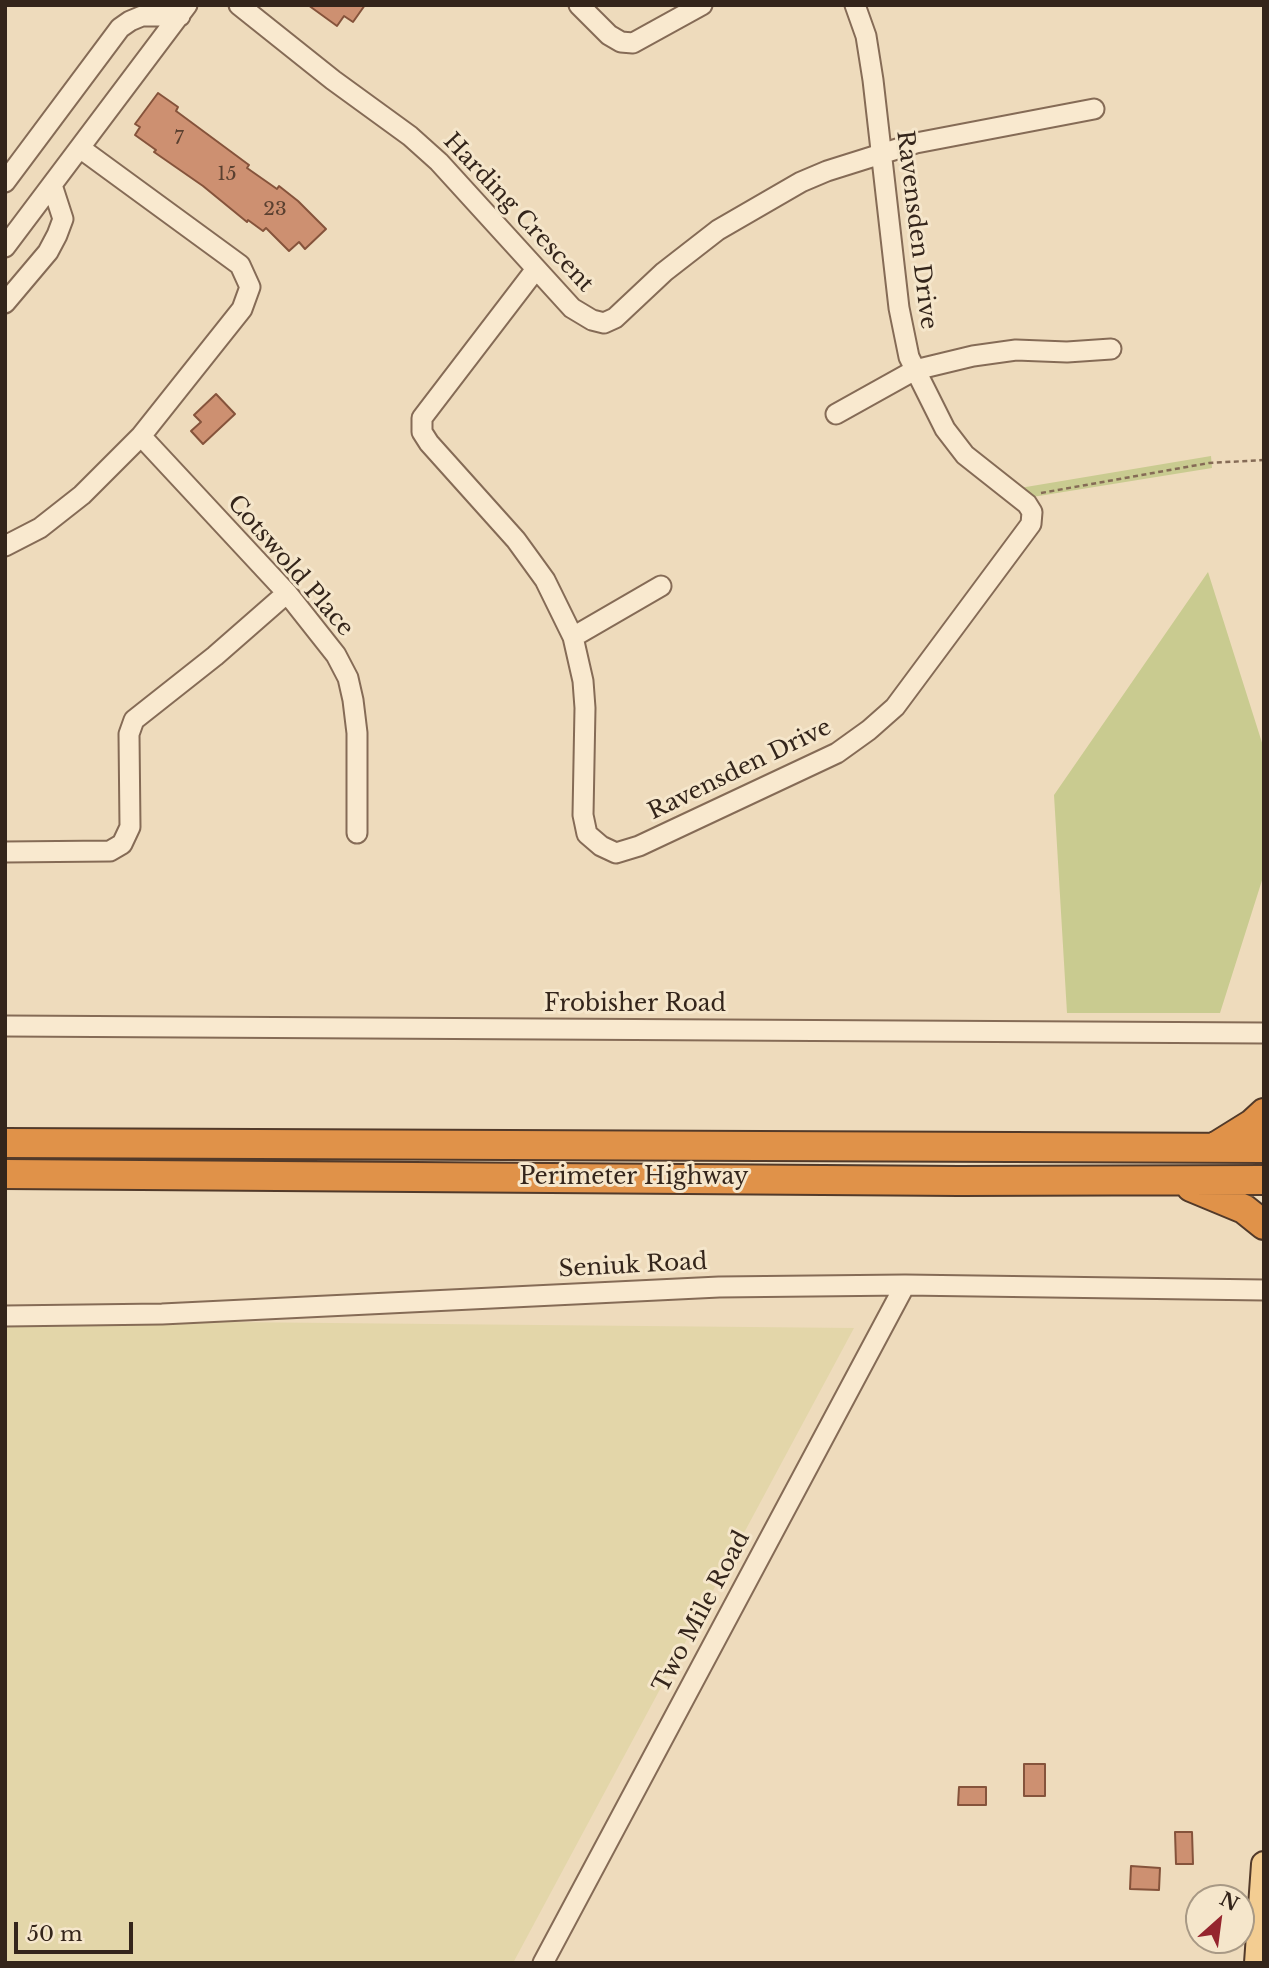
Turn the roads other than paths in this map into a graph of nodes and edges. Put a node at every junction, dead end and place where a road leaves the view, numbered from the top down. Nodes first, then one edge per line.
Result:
1 (239, 5) edge
2 (579, 5) edge
3 (702, 5) edge
4 (855, 5) edge
5 (183, 10) edge
6 (1094, 109) dead end
7 (80, 148) junction
8 (881, 154) junction
9 (5, 182) edge
10 (52, 185) junction
11 (5, 247) edge
12 (536, 269) junction
13 (5, 303) edge
14 (1111, 349) dead end
15 (915, 370) junction
16 (836, 414) dead end
17 (141, 436) junction
18 (5, 546) edge
19 (661, 586) dead end
20 (287, 593) junction
21 (573, 637) junction
22 (357, 834) dead end
23 (5, 852) edge
24 (5, 1026) edge
25 (1264, 1033) edge
26 (1264, 1113) edge
27 (5, 1143) edge
28 (1212, 1148) junction
29 (1264, 1148) edge
30 (5, 1174) edge
31 (1264, 1180) edge
32 (1175, 1181) junction
33 (1264, 1225) edge
34 (905, 1285) junction
35 (1264, 1290) edge
36 (5, 1316) edge
37 (1264, 1864) edge
38 (542, 1963) edge
39 (1257, 1963) edge

1 - 12 street, Harding Crescent
2 - 3 street
4 - 8 street, Ravensden Drive
5 - 7 street
5 - 9 street
6 - 8 street
7 - 10 street
7 - 17 street
8 - 12 street, Harding Crescent
8 - 15 street, Ravensden Drive
10 - 11 street
10 - 13 street
12 - 21 street, Ravensden Drive
14 - 15 street
15 - 16 street
15 - 21 street, Ravensden Drive
17 - 18 street
17 - 20 street, Cotswold Place
19 - 21 street
20 - 22 street, Cotswold Place
20 - 23 street
24 - 25 street, Frobisher Road
26 - 28 highway
27 - 28 highway, Perimeter Highway
28 - 29 highway, Perimeter Highway
30 - 32 highway, Perimeter Highway
31 - 32 highway, Perimeter Highway
32 - 33 highway
34 - 35 street, Seniuk Road
34 - 36 street, Seniuk Road
34 - 38 street, Two Mile Road
37 - 39 main road

